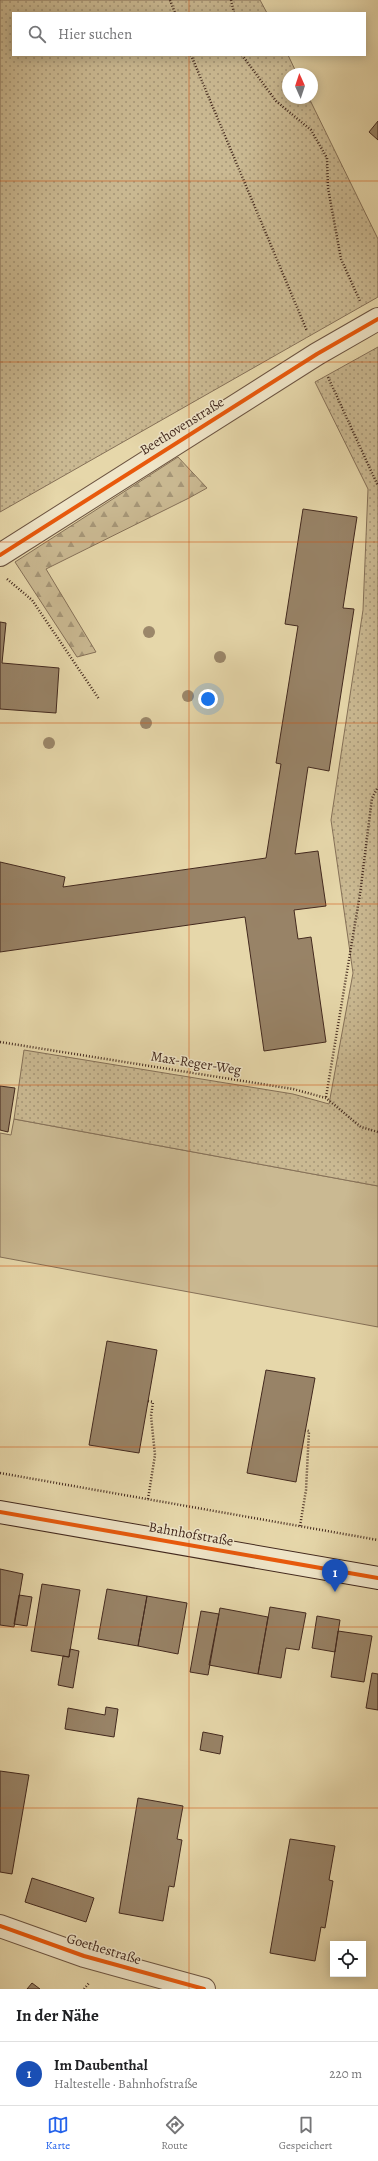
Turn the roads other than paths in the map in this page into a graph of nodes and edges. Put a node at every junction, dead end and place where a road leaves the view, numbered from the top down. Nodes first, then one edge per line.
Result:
1 (374, 321) edge
2 (0, 555) edge
3 (0, 1512) edge
4 (378, 1578) edge
5 (0, 1926) edge
6 (204, 1989) edge

1 - 2 street, Beethovenstraße
3 - 4 street, Bahnhofstraße
5 - 6 street, Goethestraße

